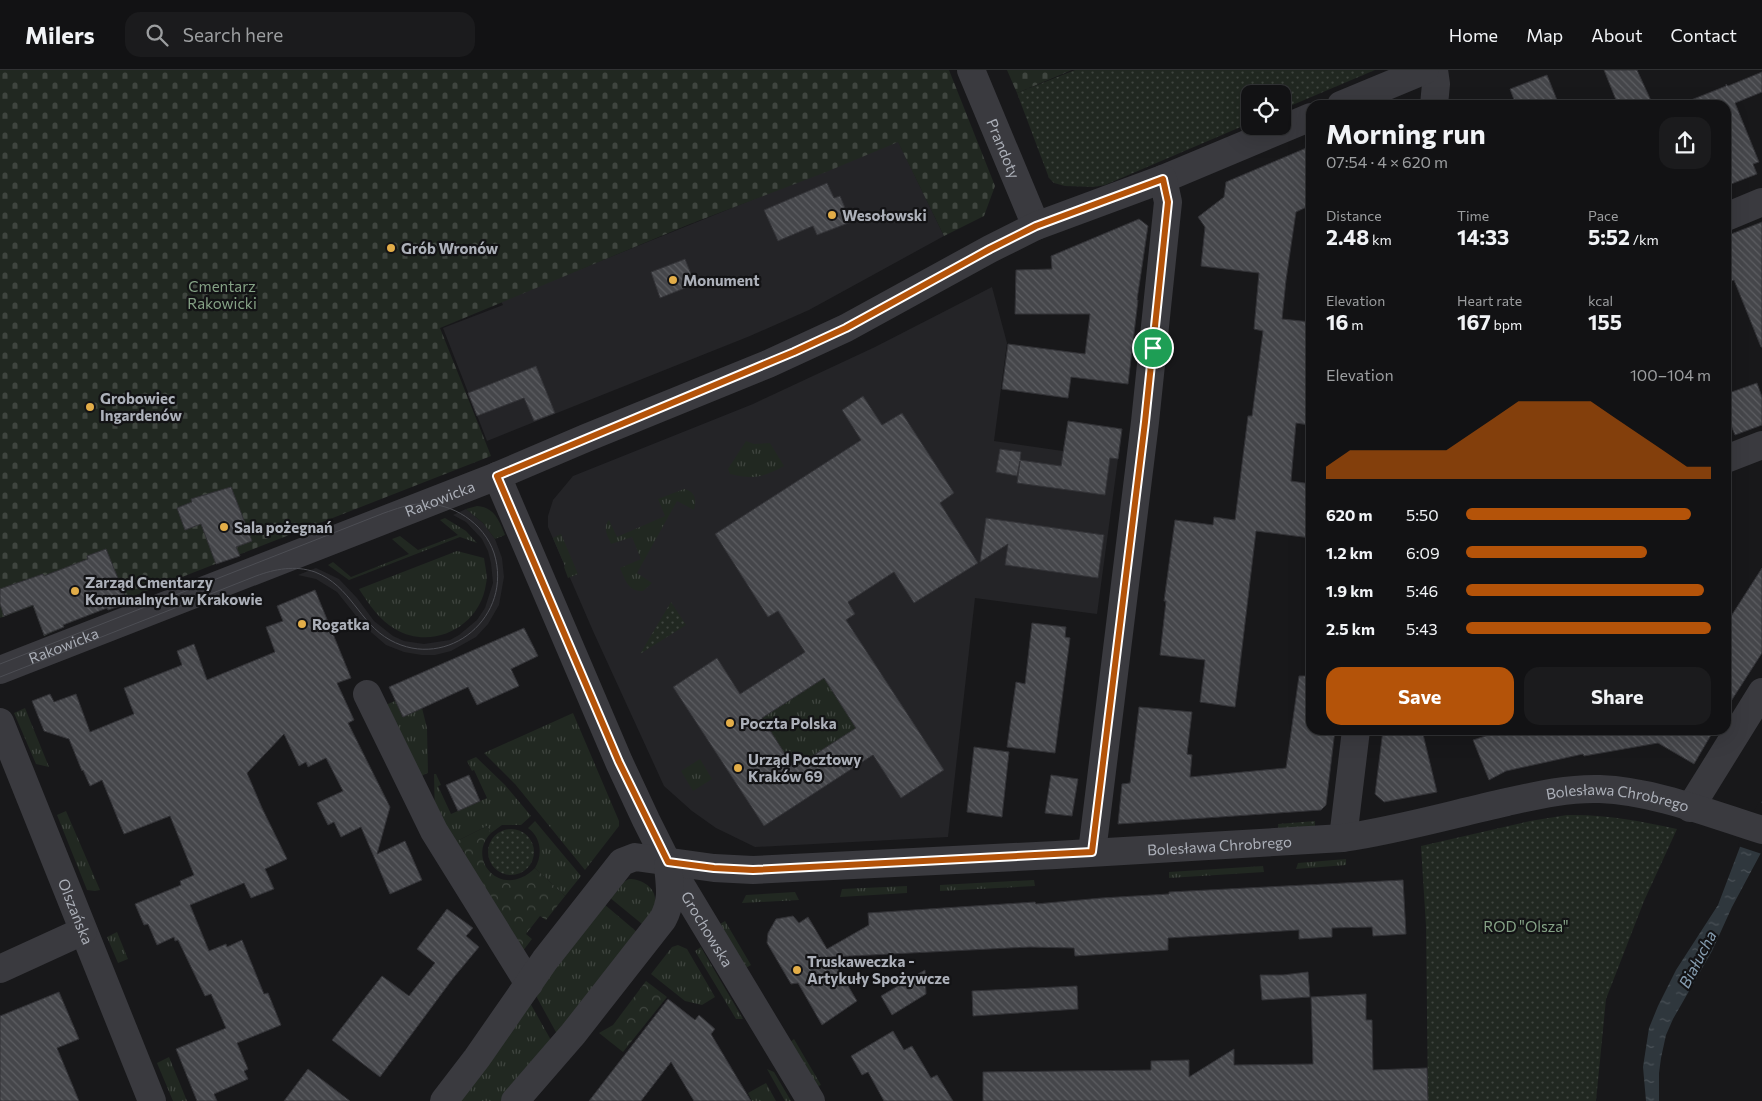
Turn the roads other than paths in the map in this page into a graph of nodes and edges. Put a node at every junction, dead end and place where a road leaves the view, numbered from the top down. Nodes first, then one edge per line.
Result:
1 (971, 70) edge
2 (1425, 70) edge
3 (1434, 70) edge
4 (1353, 100) edge
5 (1434, 100) edge
6 (1306, 119) edge
7 (1163, 179) junction
8 (1762, 202) edge
9 (1731, 215) edge
10 (1036, 226) junction
11 (1762, 445) edge
12 (1731, 458) edge
13 (497, 476) junction
14 (0, 670) edge
15 (1762, 692) edge
16 (367, 694) dead end
17 (0, 722) edge
18 (1355, 735) edge
19 (1698, 810) junction
20 (1762, 830) edge
21 (1344, 838) junction
22 (1092, 852) junction
23 (668, 862) junction
24 (83, 931) junction
25 (0, 969) edge
26 (528, 984) junction
27 (152, 1101) edge
28 (444, 1101) edge
29 (515, 1101) edge
30 (811, 1101) edge

1 - 10 street, Prandoty
2 - 4 street
3 - 5 street
6 - 7 street, Rakowicka
7 - 10 street, Rakowicka
7 - 22 street
8 - 9 street
10 - 13 street, Rakowicka
11 - 12 street
13 - 14 street, Rakowicka
13 - 23 street, Grochowska
15 - 19 street
16 - 26 street
17 - 24 street, Olszańska
18 - 21 street
19 - 20 street, Bolesława Chrobrego
19 - 21 street, Bolesława Chrobrego
21 - 22 street, Bolesława Chrobrego
22 - 23 street, Bolesława Chrobrego
23 - 26 street, Bolesława Chrobrego
23 - 29 street
23 - 30 street, Grochowska
24 - 25 street
24 - 27 street, Olszańska
26 - 28 street, Bolesława Chrobrego

